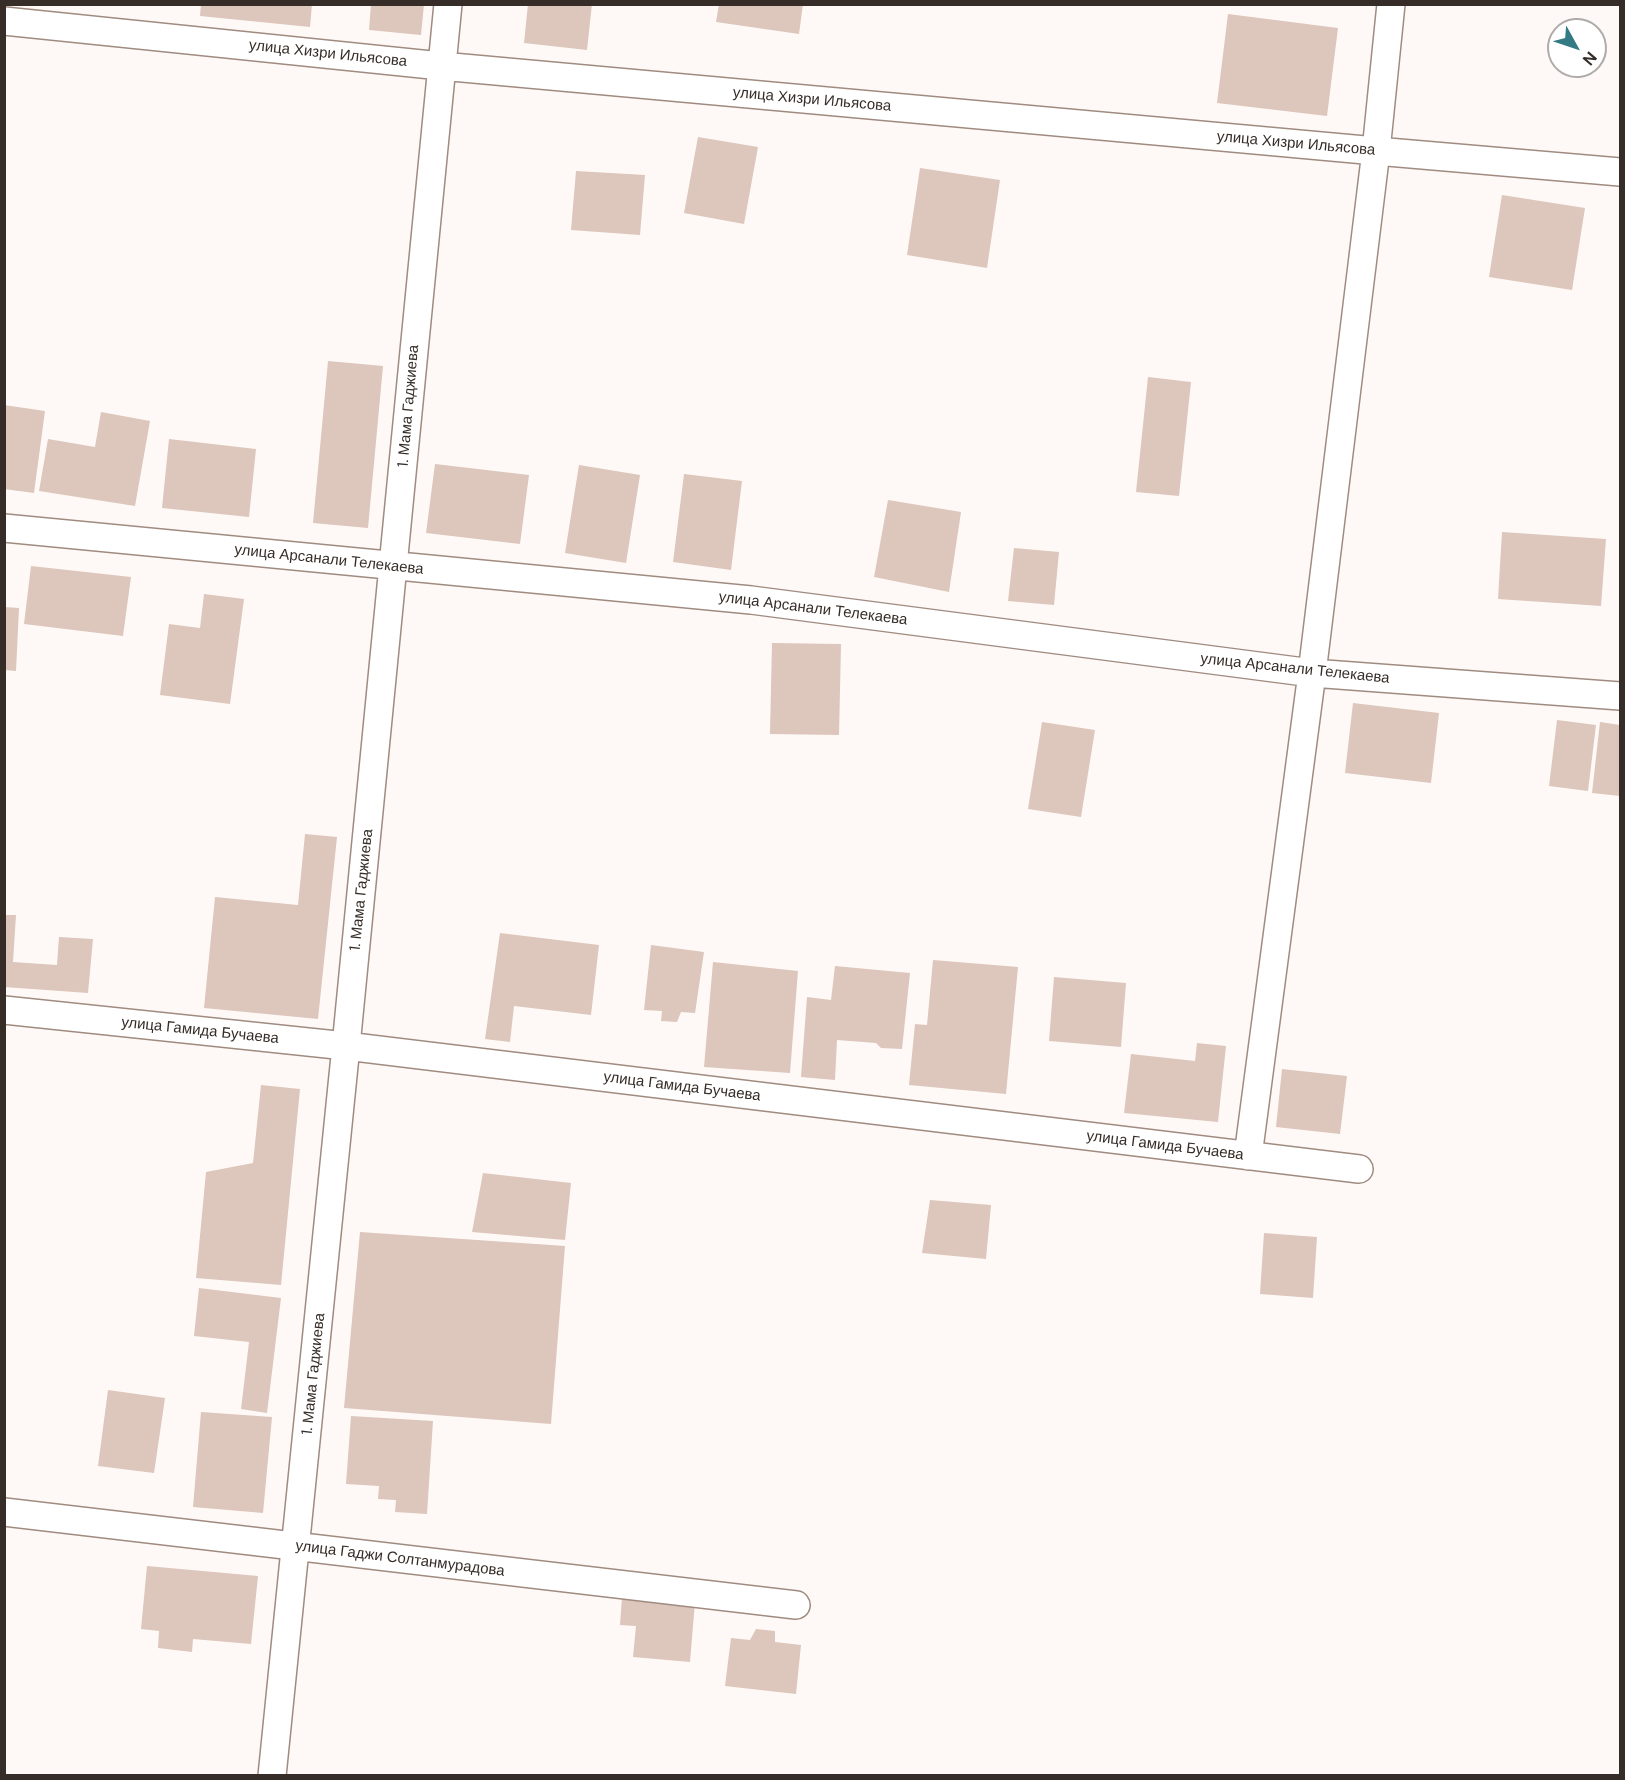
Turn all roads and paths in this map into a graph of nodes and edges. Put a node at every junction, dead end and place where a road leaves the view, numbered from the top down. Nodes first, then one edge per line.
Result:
1 (448, 4) edge
2 (1391, 4) edge
3 (4, 21) edge
4 (441, 66) junction
5 (1376, 151) junction
6 (1620, 171) edge
7 (4, 528) edge
8 (393, 566) junction
9 (1312, 674) junction
10 (1620, 696) edge
11 (4, 1010) edge
12 (346, 1046) junction
13 (1248, 1156) junction
14 (1359, 1169) dead end
15 (4, 1512) edge
16 (296, 1546) junction
17 (796, 1605) dead end
18 (272, 1776) edge

1 - 4 street, 1. Мама Гаджиева
2 - 5 street
3 - 4 street, улица Хизри Ильясова
4 - 5 street, улица Хизри Ильясова
4 - 8 street, 1. Мама Гаджиева
5 - 6 street, улица Хизри Ильясова
5 - 9 street
7 - 8 street, улица Арсанали Телекаева
8 - 9 street, улица Арсанали Телекаева
8 - 12 street, 1. Мама Гаджиева
9 - 10 street, улица Арсанали Телекаева
9 - 13 street
11 - 12 street, улица Гамида Бучаева
12 - 13 street, улица Гамида Бучаева
12 - 16 street, 1. Мама Гаджиева
13 - 14 street, улица Гамида Бучаева
15 - 16 street, улица Гаджи Солтанмурадова
16 - 17 street, улица Гаджи Солтанмурадова
16 - 18 street, 1. Мама Гаджиева

